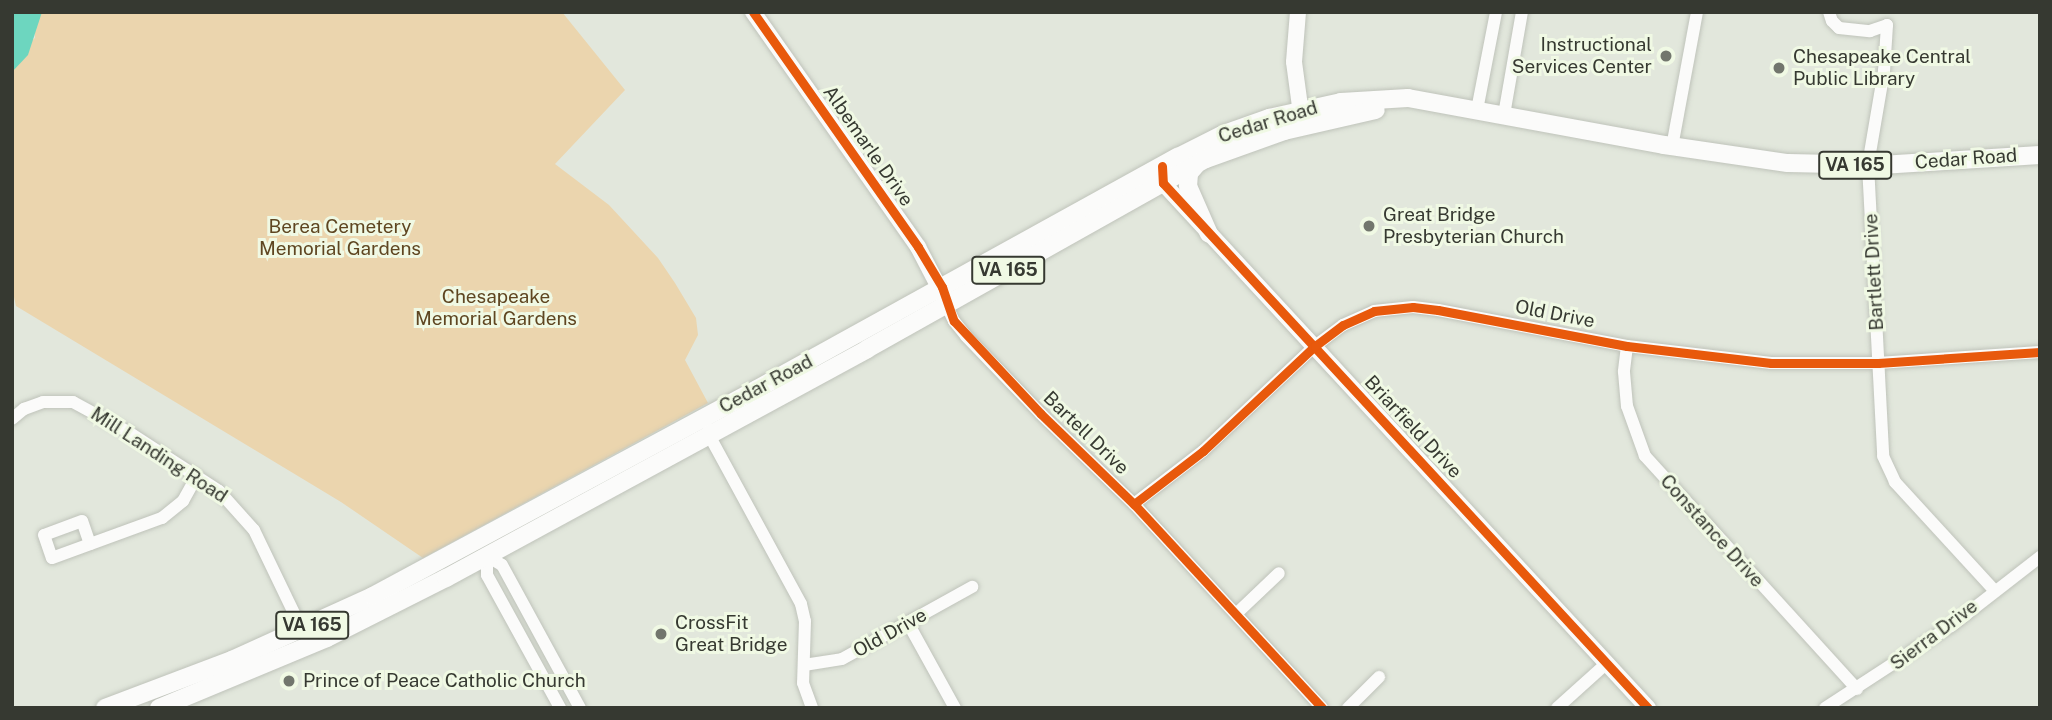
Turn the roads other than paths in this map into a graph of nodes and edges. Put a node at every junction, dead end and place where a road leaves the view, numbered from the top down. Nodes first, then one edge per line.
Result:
1 (753, 12) edge
2 (1298, 12) edge
3 (1496, 12) edge
4 (1522, 12) edge
5 (1698, 12) edge
6 (1829, 12) edge
7 (1477, 110) junction
8 (1504, 115) junction
9 (1301, 117) junction
10 (1672, 147) junction
11 (2040, 155) edge
12 (1196, 165) junction
13 (1868, 165) junction
14 (1162, 175) junction
15 (1209, 234) junction
16 (944, 295) junction
17 (1315, 346) junction
18 (1627, 346) junction
19 (2040, 352) edge
20 (1878, 363) junction
21 (709, 414) junction
22 (12, 419) edge
23 (709, 435) junction
24 (608, 469) junction
25 (197, 475) junction
26 (1134, 505) junction
27 (90, 544) dead end
28 (487, 556) junction
29 (446, 557) junction
30 (2040, 557) edge
31 (1279, 573) dead end
32 (972, 587) dead end
33 (1994, 590) junction
34 (1236, 614) junction
35 (908, 623) junction
36 (305, 638) junction
37 (1607, 663) junction
38 (804, 665) junction
39 (1378, 677) dead end
40 (1857, 689) junction
41 (105, 708) edge
42 (159, 708) edge
43 (560, 708) edge
44 (580, 708) edge
45 (811, 708) edge
46 (955, 708) edge
47 (1322, 708) edge
48 (1348, 708) edge
49 (1557, 708) edge
50 (1648, 708) edge
51 (1825, 708) edge

1 - 16 street, Albemarle Drive
2 - 9 street
3 - 7 street
4 - 8 street
5 - 10 street
6 - 13 street, Bartlett Drive
7 - 8 main road, Cedar Road / VA 165
7 - 9 main road, Cedar Road / VA 165
8 - 10 main road, Cedar Road / VA 165
9 - 12 main road, Cedar Road / VA 165
9 - 14 main road, Cedar Road / VA 165
10 - 13 main road, Cedar Road / VA 165
11 - 13 main road, Cedar Road / VA 165
12 - 14 main road, Cedar Road / VA 165
12 - 15 main road
13 - 20 street, Bartlett Drive
14 - 15 street, Briarfield Drive
14 - 16 main road, Cedar Road / VA 165
15 - 17 street, Briarfield Drive
16 - 21 main road, Cedar Road / VA 165
16 - 23 main road, Cedar Road / VA 165
16 - 26 street, Bartell Drive
17 - 18 street, Old Drive
17 - 26 street, Old Drive
17 - 37 street, Briarfield Drive
18 - 20 street, Old Drive
18 - 40 street, Constance Drive
19 - 20 street, Old Drive
20 - 33 street, Bartlett Drive
21 - 23 street
21 - 24 main road, Cedar Road / VA 165
22 - 25 street, Mill Landing Road
23 - 28 main road, Cedar Road / VA 165
23 - 38 street
24 - 28 main road
24 - 29 main road, Cedar Road / VA 165
25 - 27 street
25 - 36 street, Mill Landing Road
26 - 34 street, Bartell Drive
28 - 29 main road
28 - 36 main road, Cedar Road / VA 165
28 - 43 street
28 - 44 street
29 - 36 main road, Cedar Road / VA 165
30 - 33 street, Sierra Drive
31 - 34 street
32 - 35 street, Old Drive
33 - 40 street, Sierra Drive
34 - 47 street, Bartell Drive
35 - 38 street, Old Drive
35 - 46 street
36 - 41 main road, Cedar Road / VA 165
36 - 42 main road, Cedar Road / VA 165
37 - 49 street
37 - 50 street, Briarfield Drive
38 - 45 street
39 - 48 street
40 - 51 street, Sierra Drive

